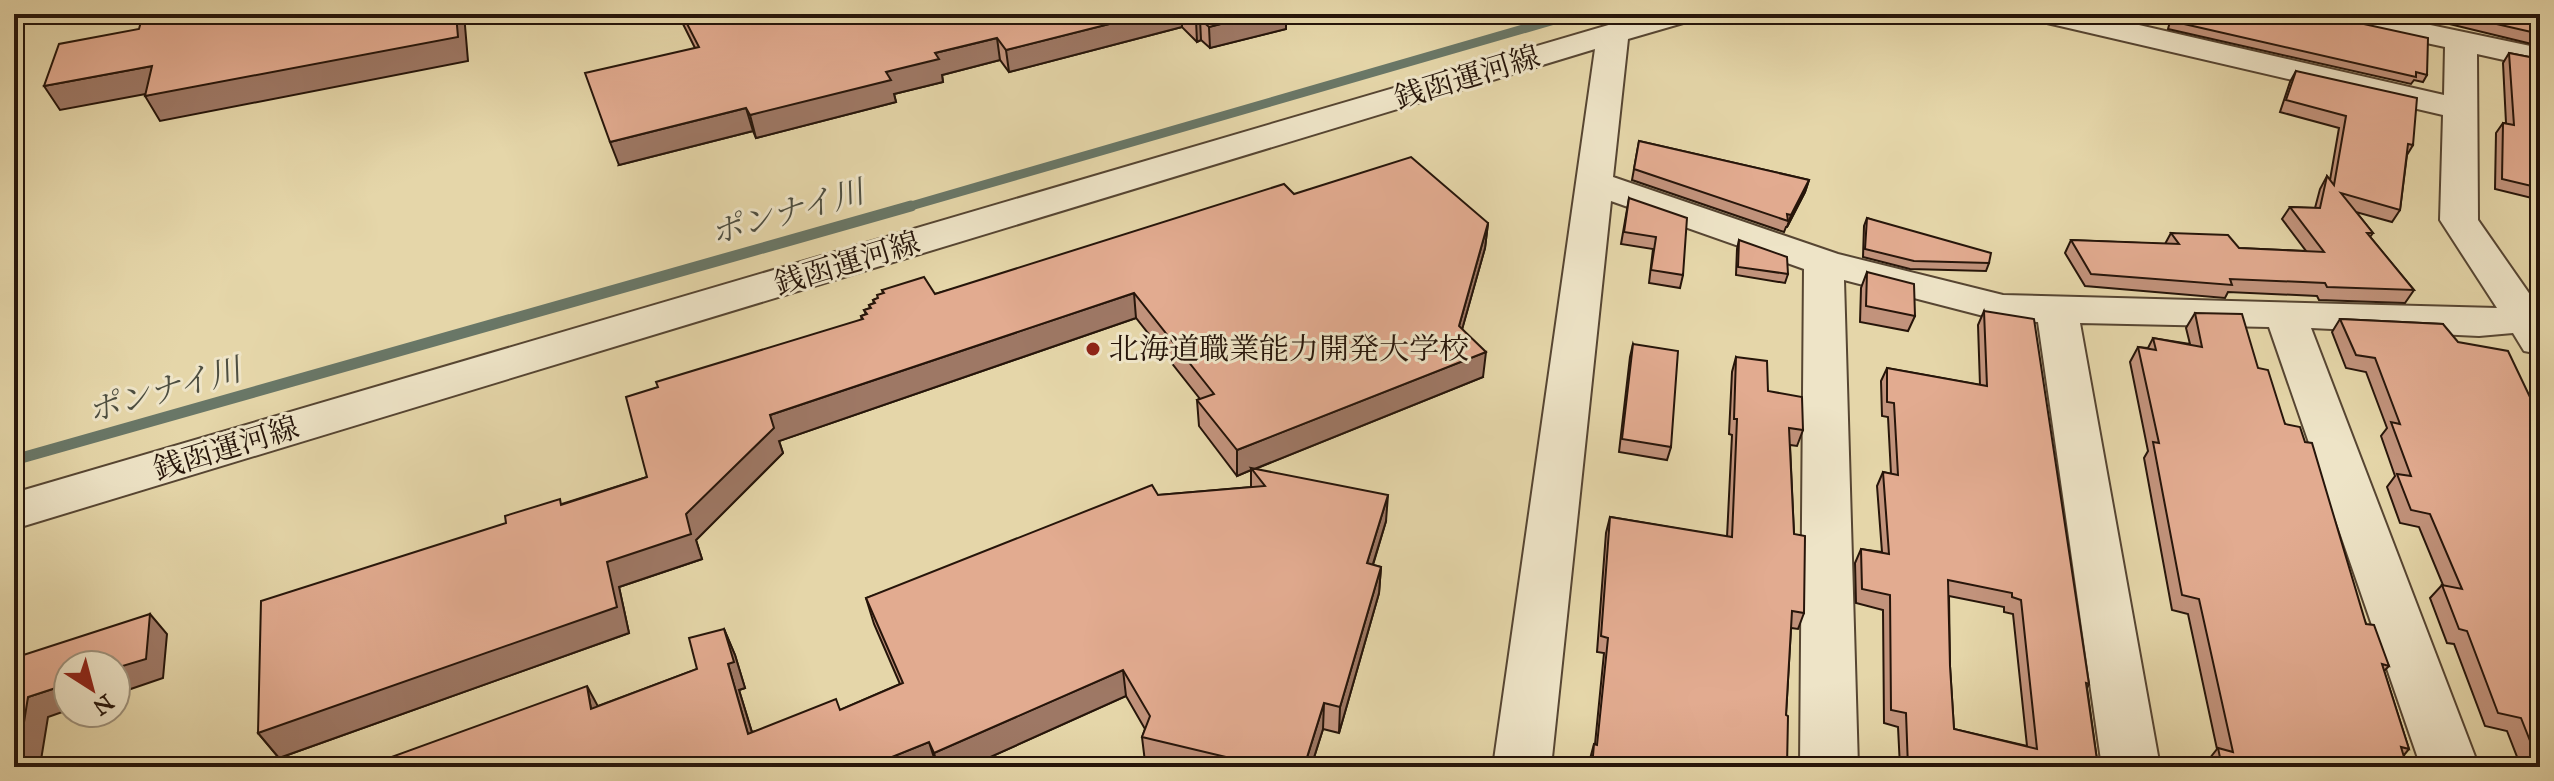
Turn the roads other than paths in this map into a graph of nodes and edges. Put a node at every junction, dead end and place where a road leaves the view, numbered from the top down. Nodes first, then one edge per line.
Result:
1 (1679, 14) edge
2 (2047, 14) edge
3 (2335, 14) edge
4 (2125, 22) edge
5 (1613, 33) junction
6 (2461, 41) junction
7 (2540, 58) edge
8 (2459, 109) junction
9 (1595, 183) junction
10 (1824, 263) junction
11 (2057, 311) junction
12 (2285, 314) junction
13 (2534, 331) edge
14 (14, 511) edge
15 (1522, 767) edge
16 (1829, 767) edge
17 (2131, 767) edge
18 (2450, 767) edge

1 - 5 street, 銭函運河線
2 - 4 street
3 - 6 street
4 - 8 street
5 - 9 street
5 - 14 street, 銭函運河線
6 - 7 street
6 - 8 street
8 - 13 street
9 - 10 street
9 - 15 street
10 - 11 street
10 - 16 street
11 - 12 street
11 - 17 street
12 - 13 street
12 - 18 street

